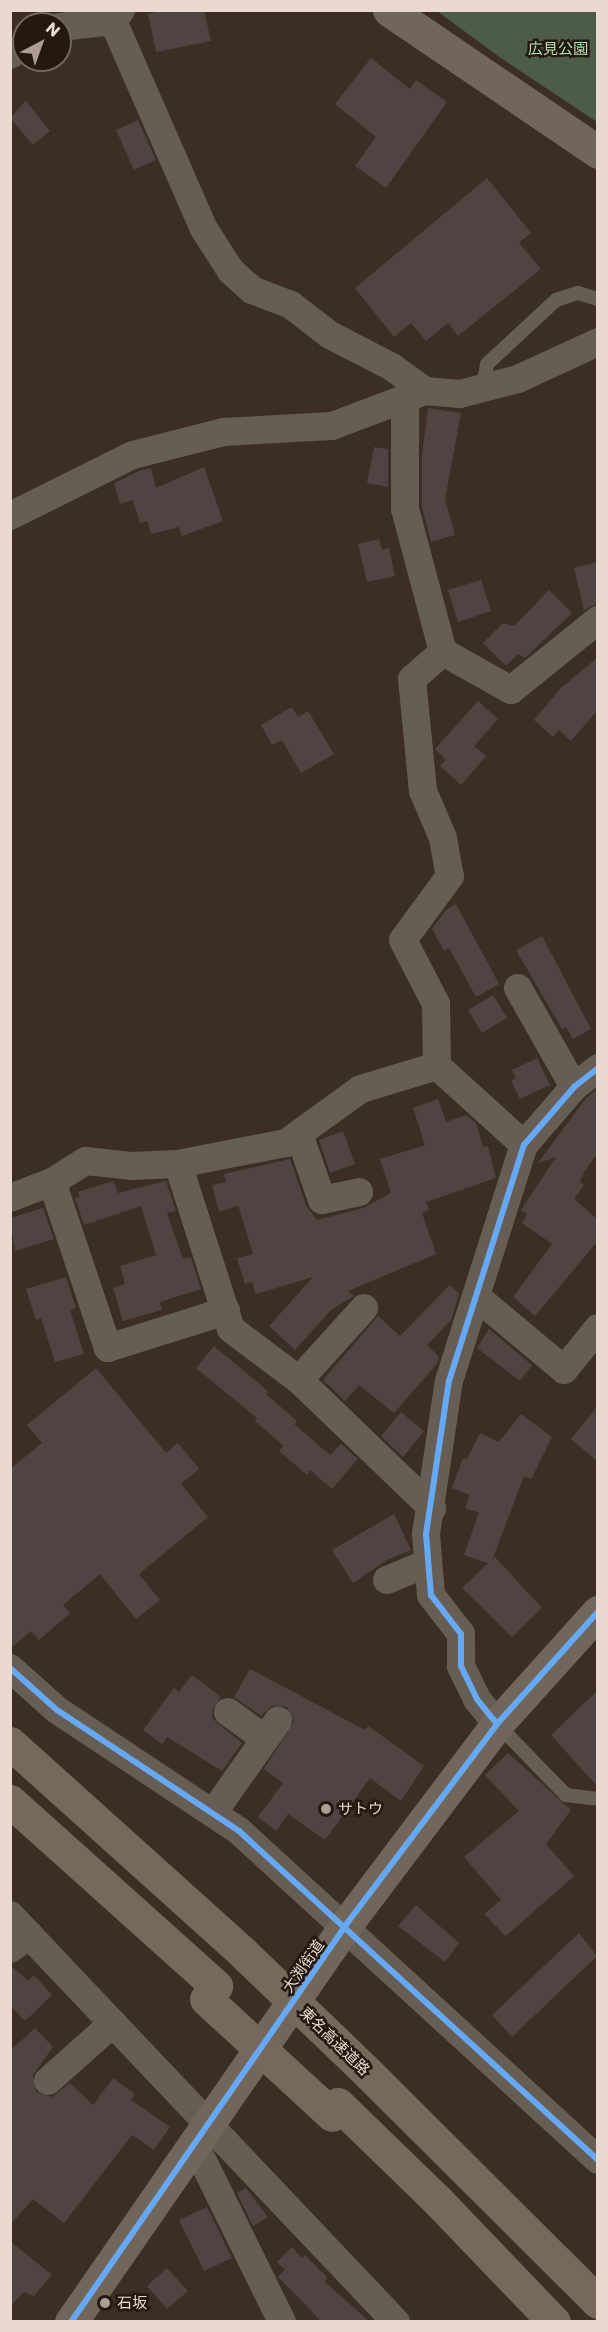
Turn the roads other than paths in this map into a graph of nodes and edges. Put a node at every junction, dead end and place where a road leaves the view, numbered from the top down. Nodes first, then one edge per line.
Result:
1 (390, 10) edge
2 (117, 16) edge
3 (72, 25) edge
4 (597, 152) edge
5 (597, 299) edge
6 (597, 342) edge
7 (483, 387) junction
8 (415, 395) junction
9 (10, 516) edge
10 (597, 620) edge
11 (443, 652) junction
12 (518, 988) dead end
13 (436, 1066) junction
14 (597, 1068) edge
15 (574, 1088) junction
16 (299, 1134) junction
17 (524, 1145) junction
18 (178, 1164) junction
19 (52, 1182) junction
20 (359, 1192) dead end
21 (10, 1198) edge
22 (478, 1298) junction
23 (364, 1308) dead end
24 (226, 1311) junction
25 (597, 1328) edge
26 (299, 1380) junction
27 (432, 1508) junction
28 (428, 1563) junction
29 (387, 1580) dead end
30 (597, 1612) edge
31 (10, 1668) edge
32 (228, 1712) dead end
33 (497, 1724) junction
34 (10, 1743) edge
35 (597, 1799) edge
36 (10, 1801) edge
37 (213, 1813) junction
38 (10, 1830) edge
39 (345, 1926) junction
40 (17, 1933) edge
41 (211, 1993) junction
42 (112, 2023) junction
43 (48, 2081) dead end
44 (202, 2134) junction
45 (597, 2160) edge
46 (597, 2302) edge
47 (71, 2322) edge
48 (282, 2322) edge
49 (396, 2322) edge
50 (554, 2322) edge

1 - 4 street
2 - 3 street
2 - 8 street
5 - 7 lane
6 - 7 street
7 - 8 street
8 - 9 street
8 - 11 street
10 - 11 street
11 - 13 street
12 - 15 street
13 - 16 street
13 - 17 street
14 - 15 street
15 - 17 street
16 - 18 street
16 - 20 street
17 - 22 street
18 - 19 street
18 - 24 street
19 - 21 street
19 - 24 street
22 - 25 street
22 - 27 street
23 - 26 street
24 - 26 street
26 - 27 street
27 - 28 street
28 - 29 street
28 - 33 street
30 - 33 street, 大渕街道
31 - 37 street
32 - 37 street
33 - 35 lane
33 - 39 street, 大渕街道
34 - 46 highway, 東名高速道路, bridge
36 - 41 highway
37 - 39 street
38 - 41 highway
39 - 44 street, 大渕街道
39 - 45 street
40 - 42 street
41 - 50 highway, bridge
42 - 43 street
42 - 44 street
44 - 47 street, 大渕街道
44 - 48 street
44 - 49 street

